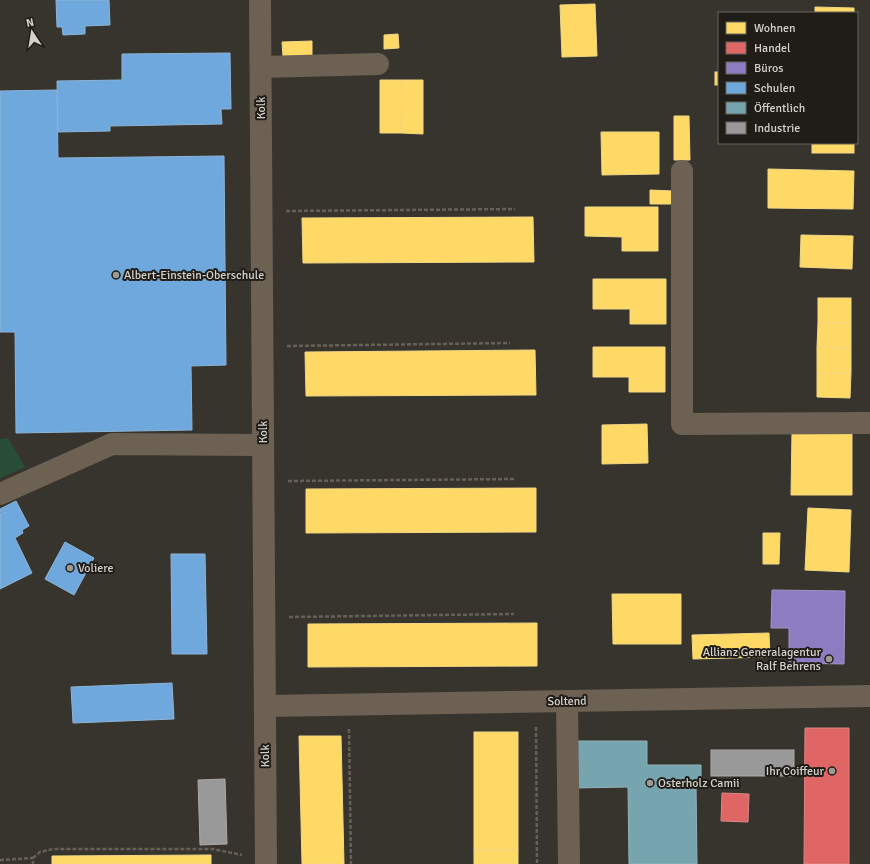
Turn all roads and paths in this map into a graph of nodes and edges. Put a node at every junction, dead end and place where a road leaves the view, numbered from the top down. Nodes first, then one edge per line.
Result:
1 (260, 0) edge
2 (378, 64) dead end
3 (261, 67) junction
4 (682, 171) dead end
5 (515, 209) dead end
6 (262, 211) junction
7 (510, 343) dead end
8 (262, 346) junction
9 (870, 423) edge
10 (263, 445) junction
11 (514, 478) dead end
12 (263, 482) junction
13 (0, 494) edge
14 (514, 614) dead end
15 (264, 618) junction
16 (870, 696) edge
17 (536, 701) junction
18 (567, 701) junction
19 (349, 705) junction
20 (265, 706) junction
21 (33, 858) junction
22 (0, 860) edge
23 (266, 862) edge
24 (33, 864) edge
25 (351, 864) edge
26 (537, 864) edge
27 (569, 864) edge

1 - 3 street, Kolk
2 - 3 street
3 - 6 street, Kolk
4 - 9 street
5 - 6 path
6 - 8 street, Kolk
7 - 8 path
8 - 10 street, Kolk
10 - 12 street, Kolk
10 - 13 street
11 - 12 path
12 - 15 street, Kolk
14 - 15 path
15 - 20 street, Kolk
16 - 18 street, Soltend
17 - 18 street, Soltend
17 - 19 street, Soltend
17 - 26 path
18 - 27 street
19 - 20 street, Soltend
19 - 25 path
20 - 23 street, Kolk
21 - 22 path
21 - 23 path
21 - 24 path

